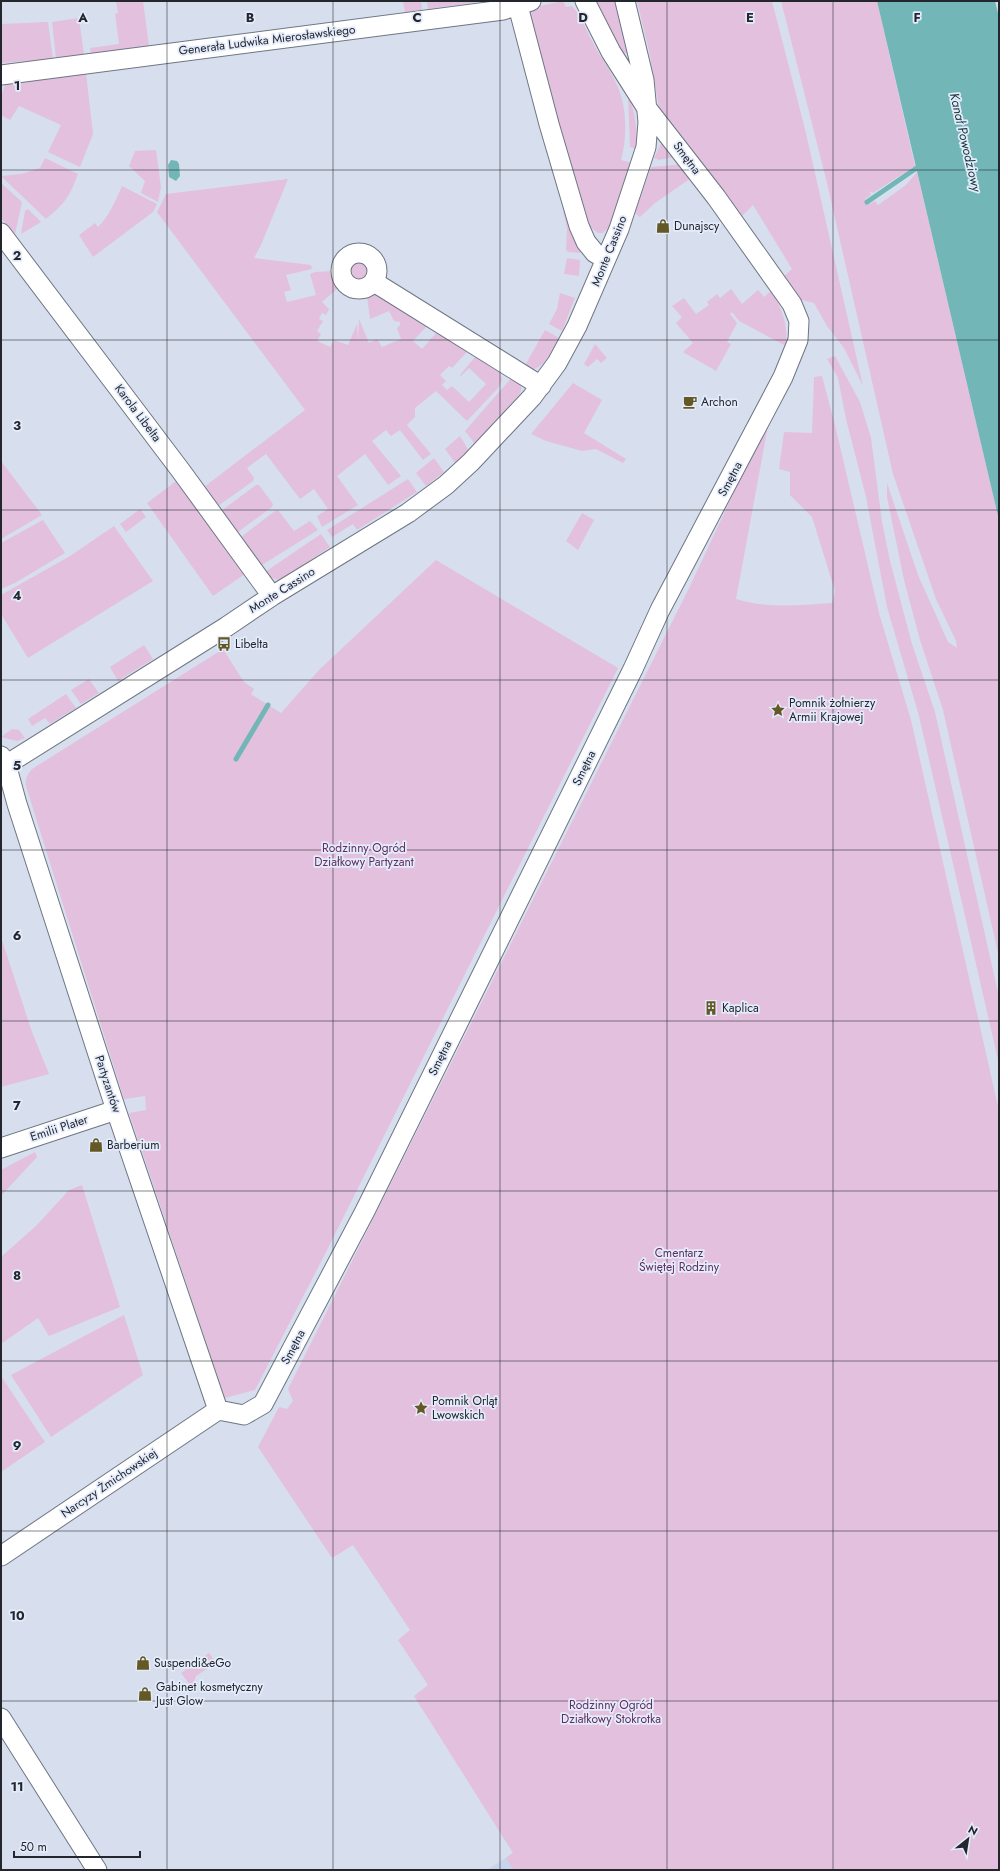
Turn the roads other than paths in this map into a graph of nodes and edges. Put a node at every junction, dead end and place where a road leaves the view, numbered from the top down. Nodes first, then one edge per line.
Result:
1 (585, 1) edge
2 (625, 1) edge
3 (525, 3) edge
4 (1, 75) edge
5 (646, 107) junction
6 (1, 232) edge
7 (606, 260) junction
8 (374, 282) dead end
9 (541, 386) junction
10 (272, 596) junction
11 (3, 763) edge
12 (116, 1110) junction
13 (1, 1148) edge
14 (218, 1410) junction
15 (1, 1556) edge
16 (1, 1718) edge
17 (97, 1870) edge

1 - 5 street, Monte Cassino
2 - 5 street, Monte Cassino
3 - 4 street, Generała Ludwika Mierosławskiego
3 - 7 street
5 - 7 street, Monte Cassino
5 - 14 street, Smętna
6 - 10 street, Karola Libelta
7 - 9 street, Monte Cassino
8 - 9 street
9 - 10 street, Monte Cassino
10 - 11 street, Monte Cassino
11 - 12 street, Partyzantów
12 - 13 street, Emilii Plater
12 - 14 street, Partyzantów
14 - 15 street, Narcyzy Żmichowskiej
16 - 17 street

